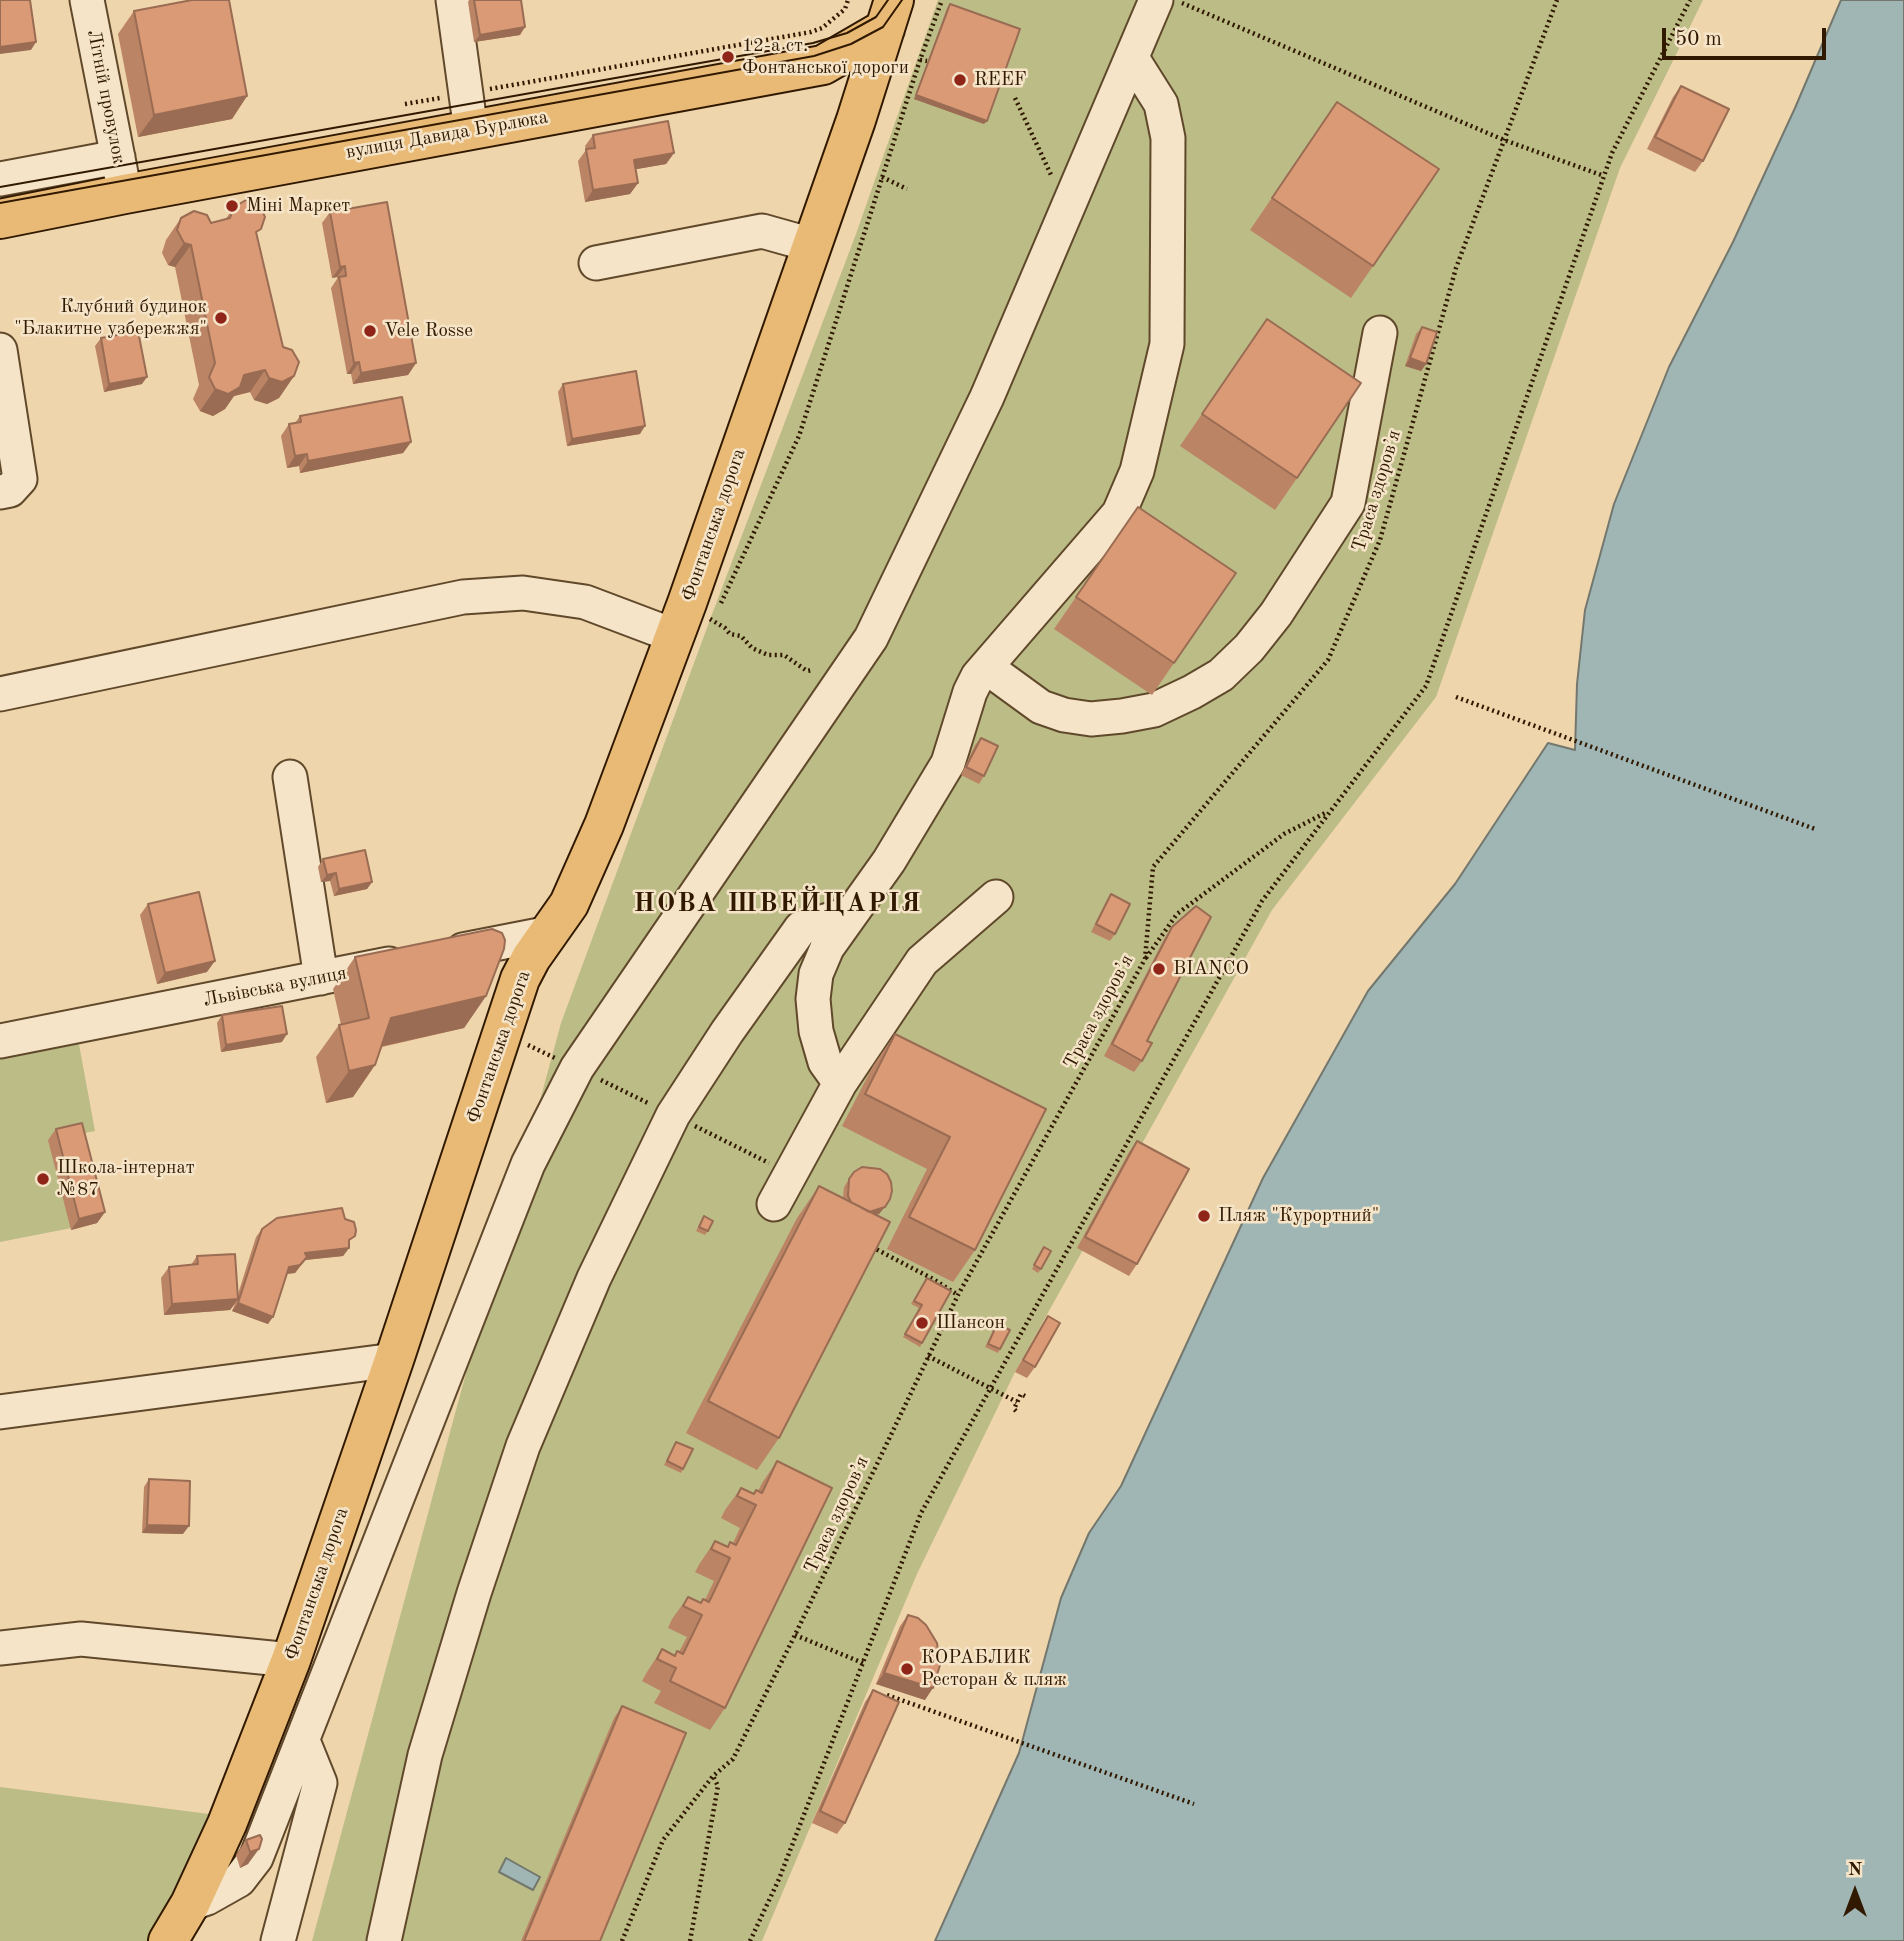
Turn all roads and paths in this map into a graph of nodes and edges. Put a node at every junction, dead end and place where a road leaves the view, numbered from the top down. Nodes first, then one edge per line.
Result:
1 (87, 0) edge
2 (453, 0) edge
3 (848, 0) edge
4 (1156, 0) edge
5 (1175, 0) edge
6 (1557, 0) edge
7 (1690, 0) edge
8 (890, 15) edge
9 (1132, 58) junction
10 (920, 60) dead end
11 (927, 61) edge
12 (824, 65) junction
13 (465, 93) junction
14 (1015, 99) dead end
15 (405, 104) dead end
16 (856, 120) junction
17 (471, 131) junction
18 (1504, 140) junction
19 (118, 157) junction
20 (1604, 176) junction
21 (882, 177) dead end
22 (0, 179) edge
23 (907, 189) dead end
24 (125, 194) junction
25 (1068, 208) junction
26 (0, 219) edge
27 (812, 245) junction
28 (596, 263) dead end
29 (1380, 333) dead end
30 (0, 350) edge
31 (0, 492) edge
32 (681, 619) junction
33 (986, 667) junction
34 (813, 670) dead end
35 (0, 694) edge
36 (1455, 697) dead end
37 (289, 776) dead end
38 (1331, 810) junction
39 (1815, 829) dead end
40 (996, 897) dead end
41 (849, 914) junction
42 (550, 933) junction
43 (1145, 959) junction
44 (321, 978) junction
45 (530, 1037) dead end
46 (0, 1041) edge
47 (562, 1062) dead end
48 (840, 1083) junction
49 (774, 1205) dead end
50 (864, 1243) edge
51 (958, 1295) junction
52 (928, 1356) junction
53 (394, 1360) junction
54 (990, 1388) junction
55 (1025, 1396) dead end
56 (1017, 1402) junction
57 (1016, 1411) dead end
58 (0, 1412) edge
59 (795, 1635) junction
60 (0, 1648) edge
61 (291, 1660) junction
62 (863, 1663) junction
63 (887, 1695) edge
64 (303, 1741) junction
65 (713, 1776) junction
66 (1194, 1804) dead end
67 (227, 1824) junction
68 (267, 1833) junction
69 (190, 1904) junction
70 (168, 1941) edge
71 (278, 1941) edge
72 (384, 1941) edge
73 (622, 1941) edge
74 (690, 1941) edge
75 (750, 1941) edge

1 - 19 street, Літній провулок
2 - 13 street
3 - 13 path
4 - 9 street
5 - 18 path
6 - 18 path, Траса здоров’я
7 - 20 path
8 - 12 main road, вулиця Давида Бурлюка
8 - 16 main road, Фонтанська дорога
9 - 25 street
9 - 33 street
10 - 11 path
12 - 16 main road
12 - 17 main road, вулиця Давида Бурлюка
13 - 15 path
13 - 17 street
14 - 25 path
16 - 27 main road, Фонтанська дорога
17 - 24 main road, вулиця Давида Бурлюка
18 - 20 path
18 - 43 path, Траса здоров’я
19 - 22 street
19 - 24 street, Літній провулок
20 - 38 path
21 - 23 path
24 - 26 main road, вулиця Давида Бурлюка
25 - 64 street
27 - 28 street
27 - 32 main road, Фонтанська дорога
29 - 33 street
30 - 31 street
32 - 34 path
32 - 35 street
32 - 42 main road, Фонтанська дорога
33 - 41 street
36 - 39 path
37 - 44 street
38 - 43 path
38 - 54 path
40 - 48 street
41 - 48 street
41 - 72 street
42 - 44 street, Львівська вулиця
42 - 53 main road, Фонтанська дорога
43 - 51 path, Траса здоров’я
44 - 46 street, Львівська вулиця
45 - 47 path
48 - 49 street
50 - 51 path
51 - 52 path, Траса здоров’я
52 - 54 path
52 - 59 path, Траса здоров’я
53 - 58 street
53 - 61 main road, Фонтанська дорога
54 - 56 path
54 - 62 path
55 - 56 path
56 - 57 path
59 - 62 path
59 - 65 path, Траса здоров’я
60 - 61 street
61 - 67 main road, Фонтанська дорога
62 - 75 path
63 - 66 path
64 - 68 street
64 - 71 street
65 - 73 path, Траса здоров’я
65 - 74 path
67 - 68 street
67 - 69 main road, Фонтанська дорога
68 - 69 street
69 - 70 main road, Фонтанська дорога

